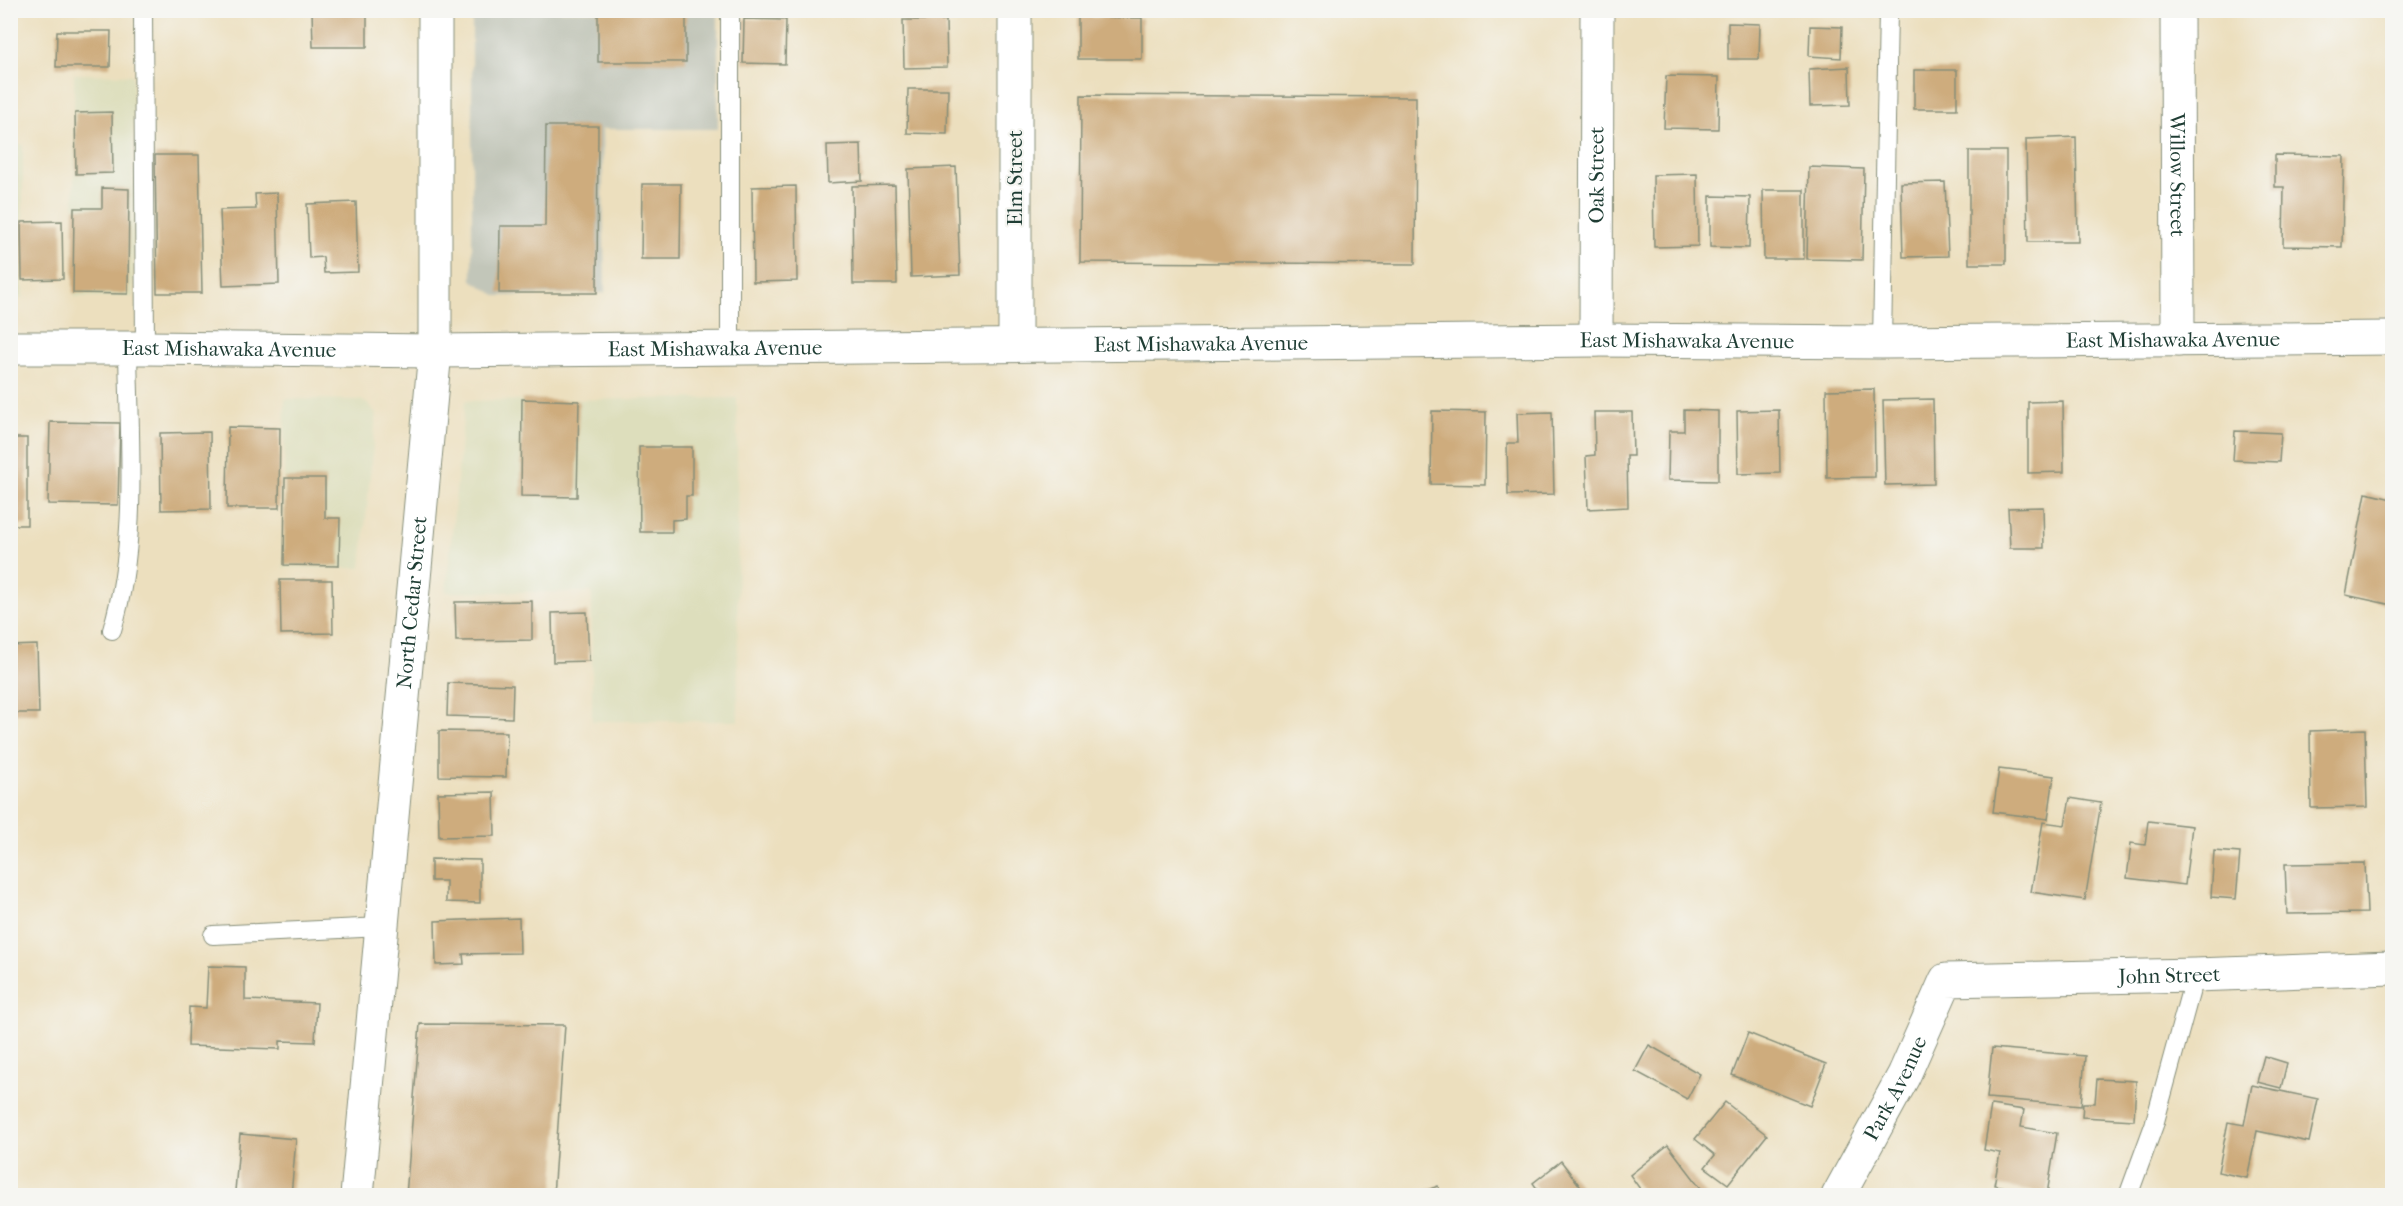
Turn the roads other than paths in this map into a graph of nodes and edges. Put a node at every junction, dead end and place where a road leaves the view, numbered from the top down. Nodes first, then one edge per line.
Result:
1 (143, 10) edge
2 (435, 10) edge
3 (730, 10) edge
4 (1015, 10) edge
5 (1597, 10) edge
6 (1888, 10) edge
7 (2177, 10) edge
8 (2392, 338) edge
9 (1596, 340) junction
10 (2178, 340) junction
11 (1882, 342) junction
12 (1014, 345) junction
13 (10, 348) edge
14 (136, 348) junction
15 (730, 350) junction
16 (435, 351) junction
17 (112, 630) dead end
18 (382, 927) junction
19 (213, 934) dead end
20 (2392, 968) edge
21 (2195, 975) junction
22 (1946, 980) joint
23 (357, 1196) edge
24 (1838, 1196) edge
25 (2128, 1196) edge

1 - 14 lane
2 - 16 street, North Cedar Street
3 - 15 lane
4 - 12 street, Elm Street
5 - 9 street, Oak Street
6 - 11 lane
7 - 10 street, Willow Street
8 - 10 street, East Mishawaka Avenue
9 - 11 street, East Mishawaka Avenue
9 - 12 street, East Mishawaka Avenue
10 - 11 street, East Mishawaka Avenue
12 - 15 street, East Mishawaka Avenue
13 - 14 street, East Mishawaka Avenue
14 - 16 street, East Mishawaka Avenue
14 - 17 lane
15 - 16 street, East Mishawaka Avenue
16 - 18 street, North Cedar Street
18 - 19 lane
18 - 23 street, North Cedar Street
20 - 21 street, John Street
21 - 22 street, John Street
21 - 25 lane
22 - 24 street, Park Avenue

